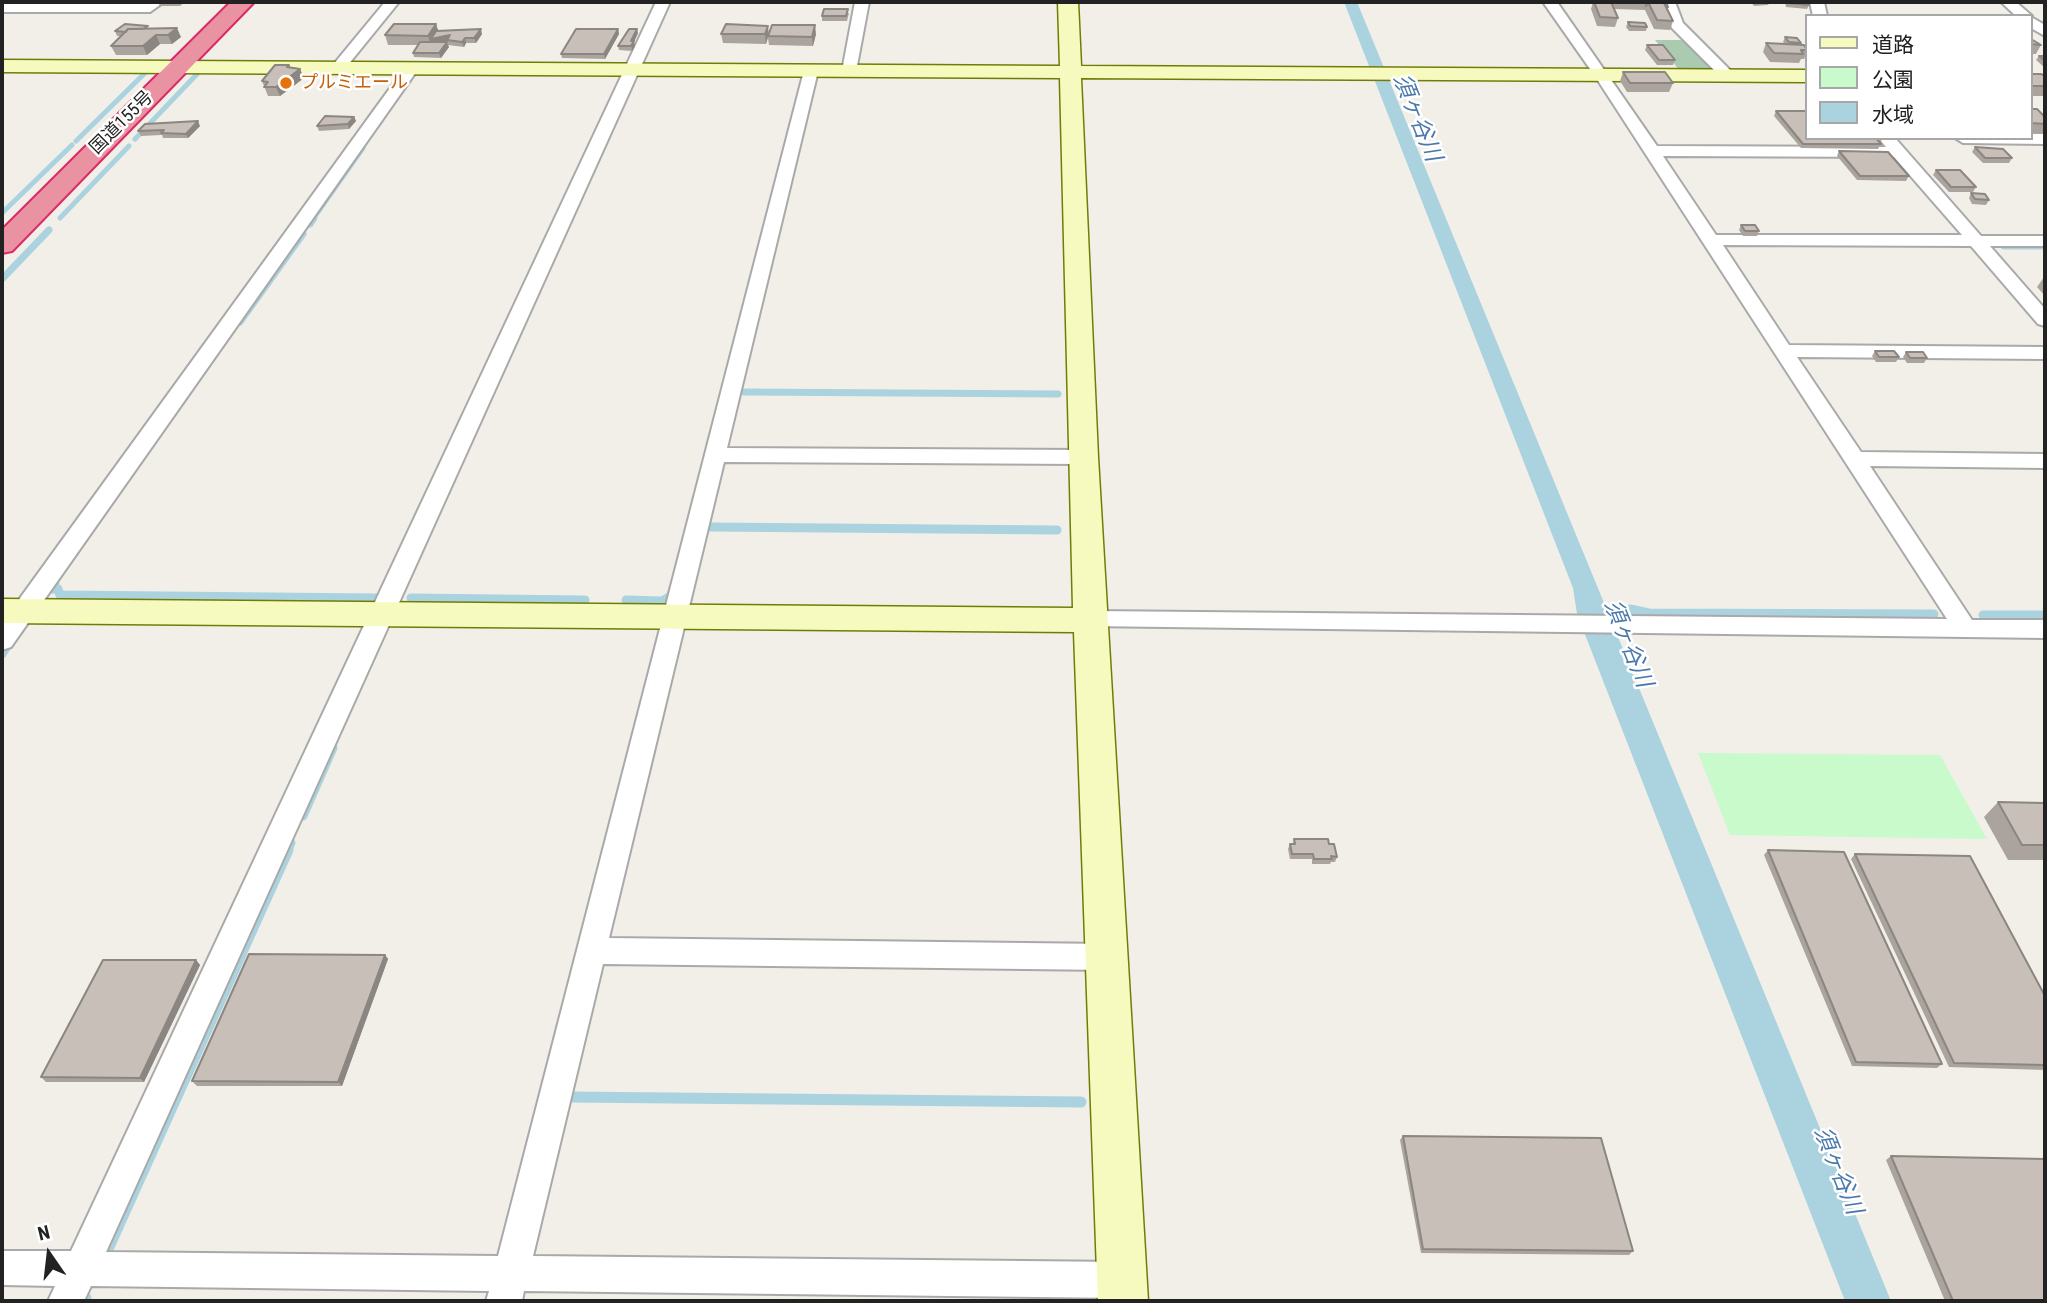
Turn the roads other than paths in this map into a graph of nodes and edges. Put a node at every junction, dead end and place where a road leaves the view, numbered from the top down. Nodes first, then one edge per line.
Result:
1 (157, 2) edge
2 (243, 2) edge
3 (392, 2) edge
4 (663, 2) edge
5 (862, 2) edge
6 (1068, 2) edge
7 (1550, 2) edge
8 (1668, 2) edge
9 (2008, 2) edge
10 (2, 8) edge
11 (2023, 14) edge
12 (2, 66) edge
13 (178, 67) junction
14 (338, 68) junction
15 (411, 69) junction
16 (632, 70) junction
17 (811, 71) junction
18 (849, 71) junction
19 (1070, 72) junction
20 (1602, 75) junction
21 (1728, 76) junction
22 (1806, 76) edge
23 (1888, 140) edge
24 (1652, 151) junction
25 (1898, 152) junction
26 (1711, 240) junction
27 (2045, 241) edge
28 (2, 245) edge
29 (1979, 245) junction
30 (2045, 250) edge
31 (2045, 320) edge
32 (1784, 351) junction
33 (2045, 353) edge
34 (717, 455) junction
35 (1083, 457) junction
36 (1854, 459) junction
37 (2045, 461) edge
38 (13, 611) edge
39 (384, 614) junction
40 (677, 617) junction
41 (1093, 620) junction
42 (1965, 628) junction
43 (2045, 629) edge
44 (2, 641) edge
45 (593, 951) junction
46 (1108, 957) junction
47 (2, 1268) edge
48 (81, 1269) junction
49 (507, 1288) edge
50 (1122, 1290) edge
51 (66, 1301) edge

1 - 10 street
2 - 13 highway, 国道155号
3 - 14 street
4 - 16 street
5 - 18 street
6 - 19 street
7 - 20 street
8 - 21 street
9 - 11 street
12 - 13 street
13 - 14 street
13 - 28 highway, 国道155号
14 - 15 street
15 - 16 street
15 - 38 street
16 - 17 street
16 - 39 street
17 - 18 street
17 - 34 street
18 - 19 street
19 - 20 street
19 - 35 street
20 - 21 street
20 - 24 street
21 - 22 street
23 - 25 street
24 - 25 street
24 - 26 street
25 - 29 street
26 - 29 street
26 - 32 street
27 - 29 street
29 - 30 street
29 - 31 street
32 - 33 street
32 - 36 street
34 - 35 street
34 - 40 street
35 - 41 street
36 - 37 street
36 - 42 street
38 - 39 street
38 - 44 street
39 - 40 street
39 - 48 street
40 - 41 street
40 - 45 street
41 - 42 street
41 - 46 street
42 - 43 street
45 - 46 street
45 - 49 street
46 - 50 street
47 - 48 street
48 - 49 street
48 - 51 street
49 - 50 street

